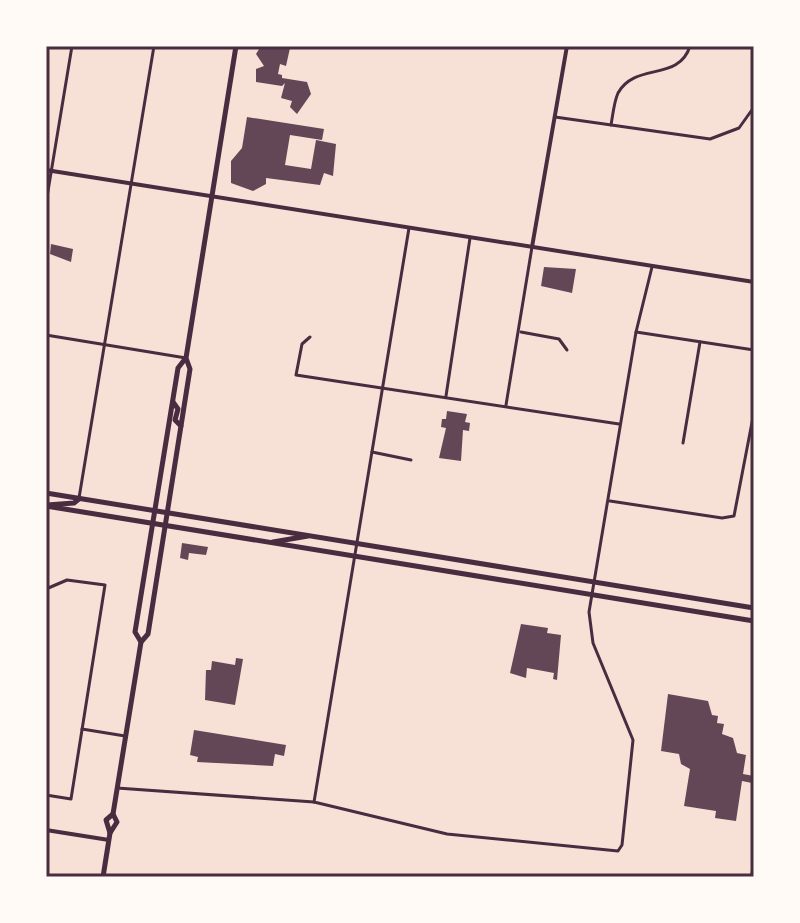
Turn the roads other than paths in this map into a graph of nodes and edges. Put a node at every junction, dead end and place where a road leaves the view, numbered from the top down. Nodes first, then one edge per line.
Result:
1 (72, 46) edge
2 (154, 46) edge
3 (236, 46) edge
4 (567, 46) edge
5 (690, 46) edge
6 (754, 107) edge
7 (555, 117) junction
8 (611, 126) junction
9 (49, 171) edge
10 (131, 185) junction
11 (212, 198) junction
12 (46, 203) edge
13 (409, 228) junction
14 (470, 238) junction
15 (532, 247) junction
16 (652, 267) junction
17 (754, 282) edge
18 (520, 332) junction
19 (636, 332) junction
20 (46, 335) edge
21 (310, 337) dead end
22 (700, 342) junction
23 (105, 344) junction
24 (567, 350) dead end
25 (754, 350) edge
26 (186, 358) junction
27 (384, 388) junction
28 (446, 396) junction
29 (173, 401) junction
30 (506, 406) junction
31 (754, 412) edge
32 (621, 424) junction
33 (181, 426) junction
34 (683, 443) dead end
35 (371, 452) junction
36 (411, 460) dead end
37 (46, 493) edge
38 (79, 498) junction
39 (608, 500) junction
40 (46, 506) edge
41 (155, 510) junction
42 (167, 512) junction
43 (152, 524) junction
44 (165, 526) junction
45 (309, 535) junction
46 (273, 542) junction
47 (354, 543) junction
48 (352, 554) junction
49 (594, 582) junction
50 (46, 589) edge
51 (592, 594) junction
52 (754, 608) edge
53 (754, 621) edge
54 (141, 642) junction
55 (80, 728) junction
56 (125, 736) junction
57 (117, 788) junction
58 (46, 795) edge
59 (314, 802) junction
60 (46, 830) edge
61 (109, 837) junction
62 (754, 864) edge
63 (103, 877) edge
64 (752, 877) edge

1 - 9 street
2 - 10 street
3 - 11 main road
4 - 7 street
5 - 8 street
6 - 8 street
7 - 8 street
7 - 15 street
9 - 10 street
9 - 12 street
10 - 11 street
10 - 23 street
11 - 13 street
11 - 26 main road
13 - 14 street
13 - 27 street
14 - 15 street
14 - 28 street
15 - 16 street
15 - 18 street
16 - 17 street
16 - 19 street
18 - 24 street
18 - 30 street
19 - 22 street
19 - 32 street
20 - 23 street
21 - 27 street
22 - 25 street
22 - 34 street
23 - 26 street
23 - 38 street
26 - 29 main road
26 - 33 main road
27 - 28 street
27 - 35 street
28 - 30 street
29 - 33 main road
29 - 41 main road
30 - 32 street
31 - 39 street
32 - 39 street
33 - 42 main road
35 - 36 street
35 - 47 street
37 - 38 main road
38 - 40 main road
38 - 41 main road
39 - 49 street
40 - 43 main road
41 - 42 main road
41 - 43 main road
42 - 44 main road
42 - 45 main road
43 - 44 main road
43 - 54 main road
44 - 46 main road
44 - 54 main road
45 - 46 main road
45 - 47 main road
46 - 48 main road
47 - 48 street
47 - 49 main road
48 - 51 main road
48 - 59 street
49 - 51 street
49 - 52 main road
50 - 55 street
51 - 53 main road
51 - 59 street
54 - 56 main road
55 - 56 street
55 - 58 street
56 - 57 main road
57 - 59 street
57 - 61 main road
60 - 61 street
61 - 63 main road
62 - 64 street

